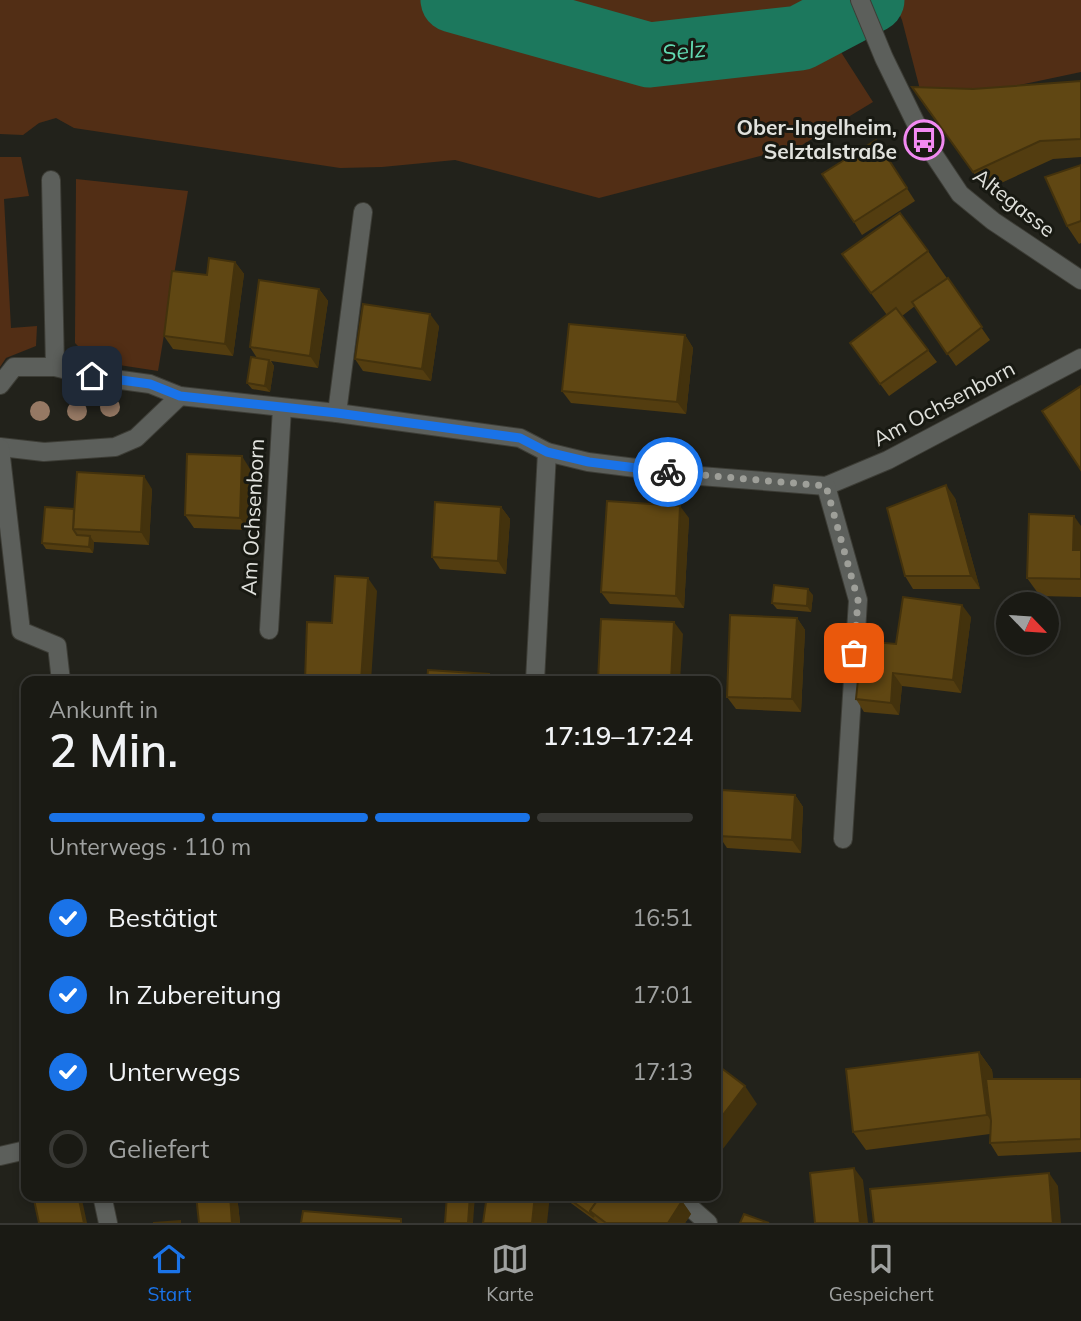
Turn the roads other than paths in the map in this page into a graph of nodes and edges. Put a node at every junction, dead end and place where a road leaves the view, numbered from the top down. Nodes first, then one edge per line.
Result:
1 (860, 0) edge
2 (51, 180) dead end
3 (363, 212) dead end
4 (1081, 280) edge
5 (1081, 358) edge
6 (55, 367) junction
7 (0, 385) edge
8 (180, 396) junction
9 (282, 408) junction
10 (337, 413) junction
11 (0, 447) edge
12 (547, 452) junction
13 (826, 486) junction
14 (269, 629) dead end
15 (60, 676) edge
16 (535, 676) edge
17 (843, 839) dead end
18 (21, 1151) edge
19 (0, 1156) edge
20 (103, 1201) edge
21 (683, 1201) edge
22 (108, 1223) edge
23 (708, 1223) edge

1 - 4 street, Altegasse
2 - 6 street
3 - 10 street
5 - 13 street, Am Ochsenborn
6 - 7 street, Am Ochsenborn
6 - 8 street, Am Ochsenborn
8 - 9 street, Am Ochsenborn
8 - 11 street
9 - 10 street, Am Ochsenborn
9 - 14 street, Am Ochsenborn
10 - 12 street, Am Ochsenborn
11 - 15 street
12 - 13 street, Am Ochsenborn
12 - 16 street
13 - 17 street
18 - 19 street
20 - 22 street
21 - 23 street

